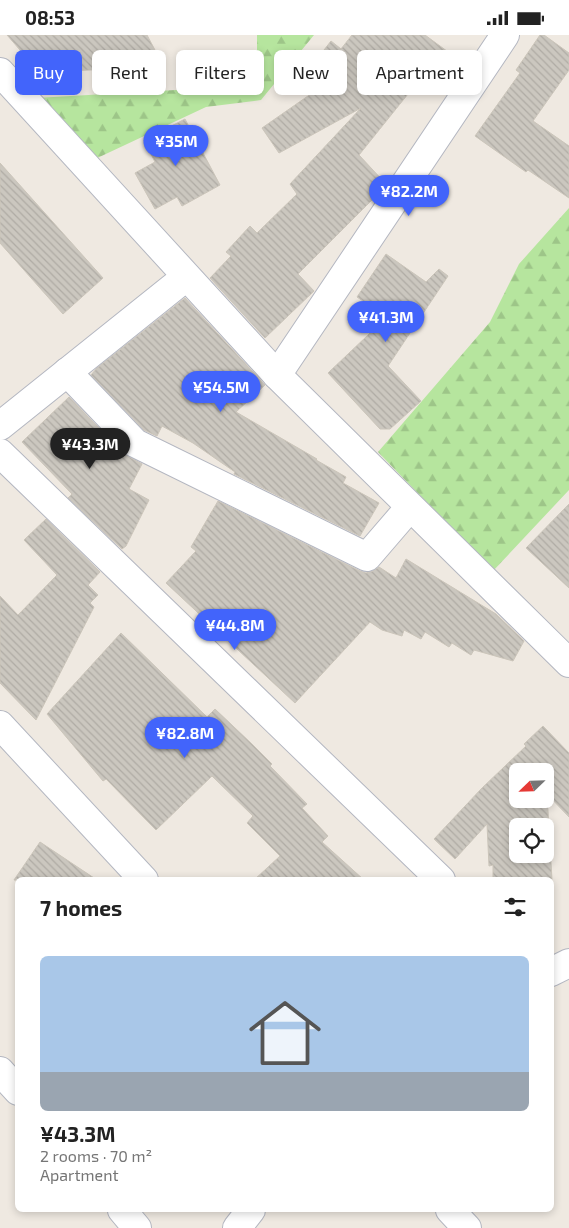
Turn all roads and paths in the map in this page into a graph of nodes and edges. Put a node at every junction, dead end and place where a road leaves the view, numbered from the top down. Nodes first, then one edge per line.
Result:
1 (505, 35) edge
2 (0, 72) edge
3 (186, 277) junction
4 (67, 372) junction
5 (276, 375) junction
6 (0, 426) edge
7 (0, 453) edge
8 (410, 507) junction
9 (569, 663) edge
10 (0, 725) edge
11 (141, 877) edge
12 (437, 877) edge
13 (569, 963) edge
14 (554, 970) edge
15 (0, 1071) edge
16 (15, 1088) edge
17 (124, 1212) edge
18 (249, 1212) edge
19 (452, 1212) edge
20 (137, 1228) edge
21 (237, 1228) edge
22 (467, 1228) edge

1 - 5 street
2 - 3 street
3 - 4 street
3 - 5 street
4 - 6 street
4 - 8 street
5 - 8 street
7 - 12 street
8 - 9 street
10 - 11 street
13 - 14 street
15 - 16 street
17 - 20 street
18 - 21 street
19 - 22 street

